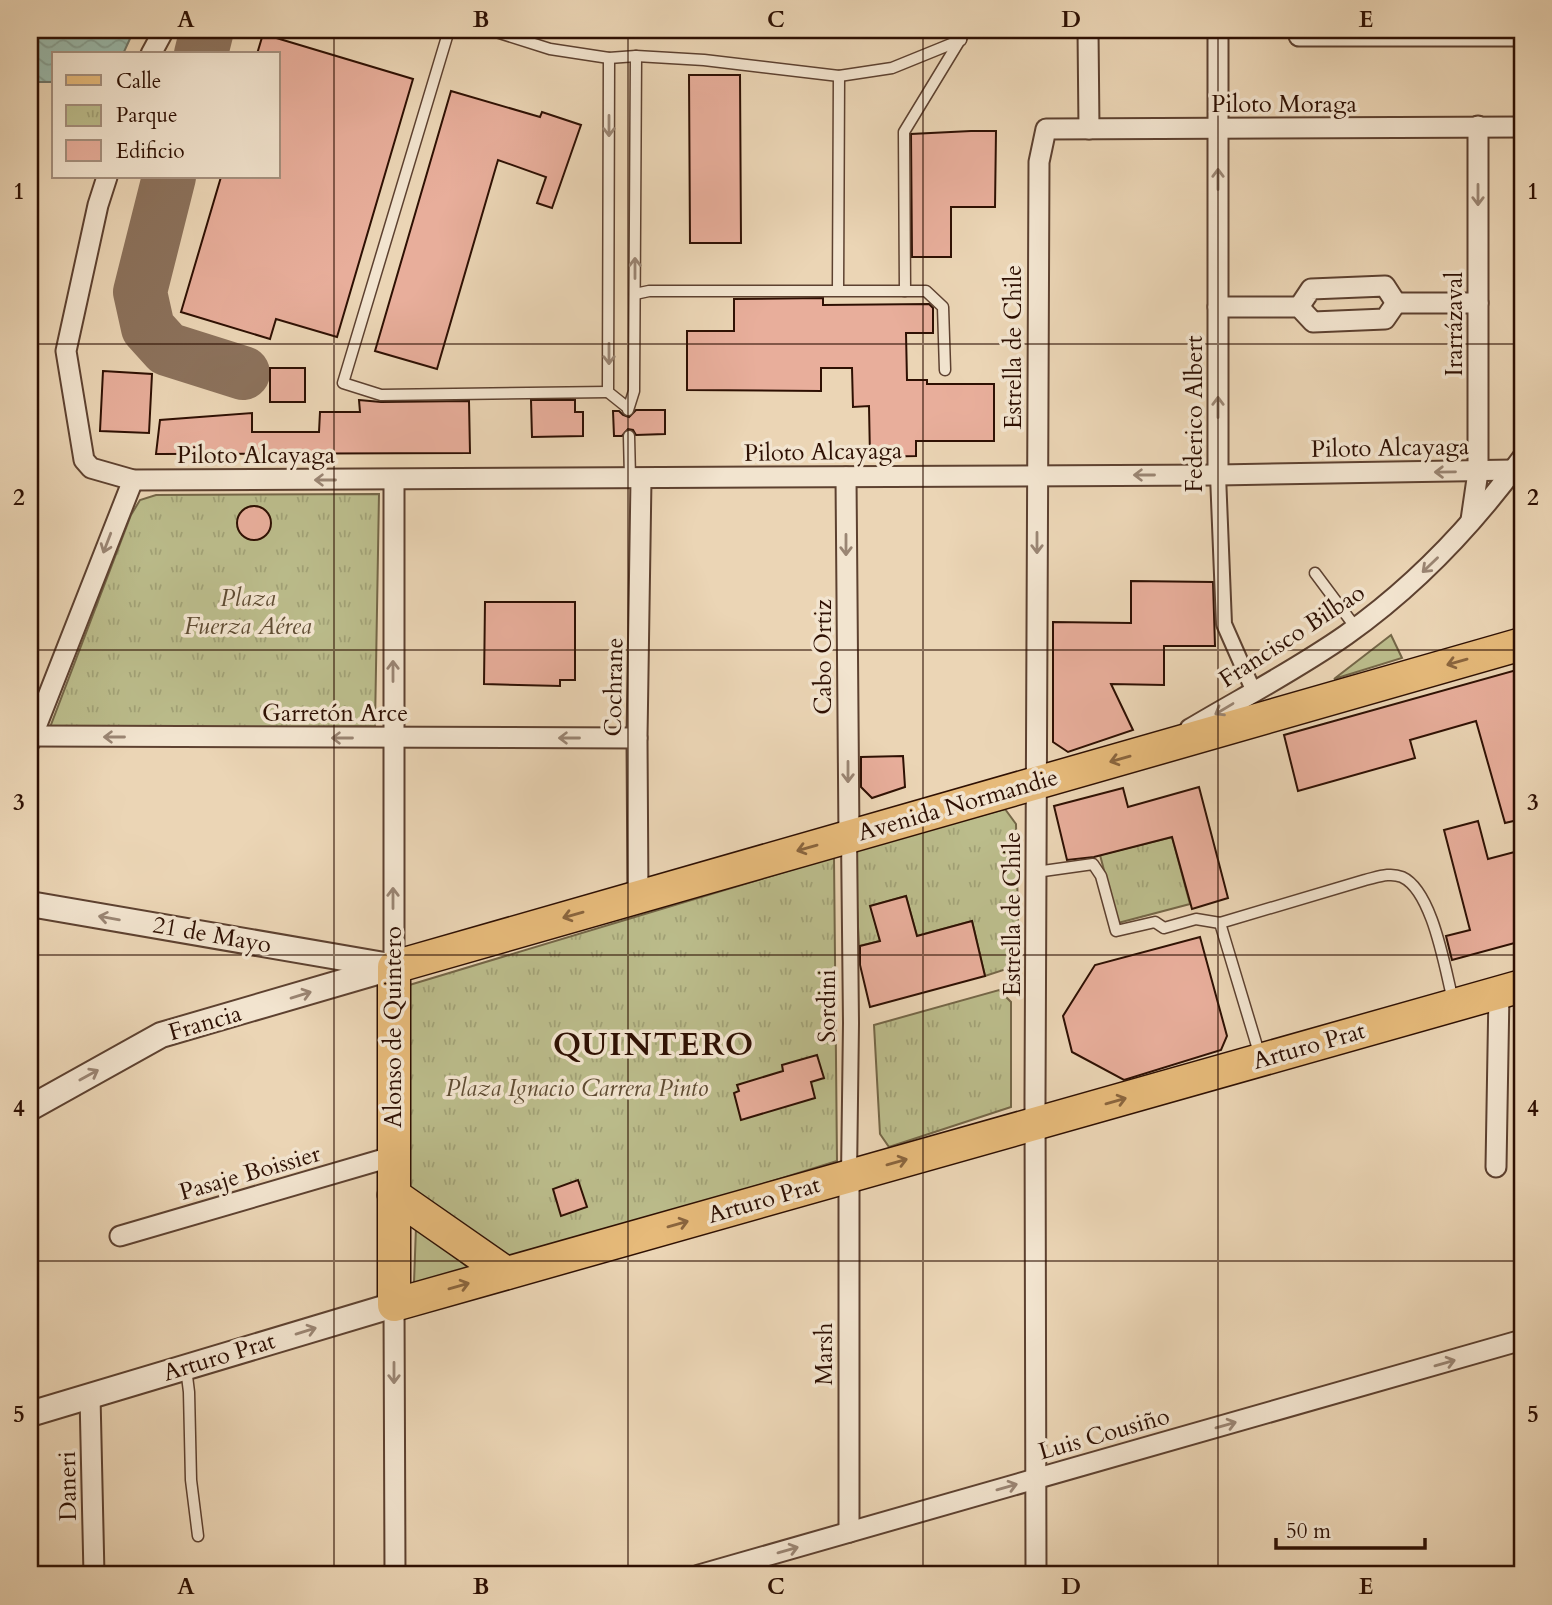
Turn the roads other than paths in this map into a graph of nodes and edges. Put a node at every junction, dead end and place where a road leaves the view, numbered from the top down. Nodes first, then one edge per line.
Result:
1 (164, 30) edge
2 (449, 30) edge
3 (491, 30) edge
4 (965, 30) edge
5 (1088, 30) edge
6 (1218, 30) edge
7 (1412, 33) edge
8 (1299, 36) dead end
9 (1522, 36) edge
10 (961, 40) junction
11 (152, 52) edge
12 (636, 56) junction
13 (609, 58) junction
14 (839, 76) junction
15 (1478, 127) junction
16 (1522, 127) edge
17 (1089, 128) junction
18 (1046, 129) joint
19 (1218, 129) junction
20 (107, 178) edge
21 (838, 290) junction
22 (905, 291) junction
23 (635, 294) junction
24 (1396, 303) junction
25 (1478, 303) junction
26 (1219, 307) junction
27 (1299, 307) junction
28 (945, 370) dead end
29 (608, 392) junction
30 (629, 436) dead end
31 (1518, 464) edge
32 (1478, 472) junction
33 (1037, 475) junction
34 (1218, 475) junction
35 (846, 477) junction
36 (635, 478) junction
37 (133, 480) junction
38 (394, 480) junction
39 (1471, 522) junction
40 (1315, 573) dead end
41 (1356, 628) junction
42 (1522, 643) edge
43 (1254, 692) junction
44 (393, 738) junction
45 (637, 738) junction
46 (31, 739) edge
47 (1160, 747) junction
48 (1037, 782) junction
49 (849, 836) junction
50 (1037, 872) junction
51 (638, 896) junction
52 (30, 904) edge
53 (1220, 923) junction
54 (394, 967) junction
55 (1511, 989) edge
56 (1454, 1005) junction
57 (1261, 1060) junction
58 (30, 1108) edge
59 (1035, 1124) junction
60 (394, 1156) junction
61 (1496, 1167) dead end
62 (849, 1176) junction
63 (394, 1195) junction
64 (120, 1236) dead end
65 (506, 1273) junction
66 (394, 1305) junction
67 (1522, 1340) edge
68 (186, 1367) junction
69 (90, 1396) junction
70 (30, 1414) edge
71 (1036, 1479) junction
72 (849, 1532) junction
73 (198, 1535) dead end
74 (94, 1575) edge
75 (395, 1575) edge
76 (699, 1575) edge
77 (1036, 1575) edge

1 - 11 street
2 - 29 lane
3 - 13 lane
4 - 10 lane
5 - 17 street
6 - 19 street, Federico Albert
7 - 8 street
7 - 9 street
10 - 14 lane
10 - 22 lane
12 - 13 lane
12 - 14 lane
23 -> 12 lane
13 -> 29 lane
14 - 21 lane
15 - 16 street, Piloto Moraga
15 - 19 street, Piloto Moraga
15 -> 25 street, Irarrázaval
17 - 18 street, Piloto Moraga
17 - 19 street, Piloto Moraga
18 - 33 street, Estrella de Chile
26 -> 19 street, Federico Albert
20 - 37 street, Piloto Alcayaga
21 - 22 lane
21 - 23 lane
22 - 28 lane
23 - 29 lane
24 - 25 street
24 - 27 street
24 - 27 street
25 - 32 street, Irarrázaval
26 - 27 street
34 -> 26 street, Federico Albert
30 - 36 lane
31 - 32 street, Piloto Alcayaga
31 - 39 street, Francisco Bilbao
32 -> 34 street, Piloto Alcayaga
32 - 39 street, Irarrázaval
34 -> 33 street, Piloto Alcayaga
33 - 35 street, Piloto Alcayaga
33 -> 48 street, Estrella de Chile
34 - 43 street, Federico Albert
35 - 36 street, Piloto Alcayaga
35 -> 49 street, Cabo Ortiz
36 - 38 street, Piloto Alcayaga
36 - 45 street, Cochrane
38 -> 37 street, Piloto Alcayaga
37 -> 46 street
44 -> 38 street, Alonso de Quintero
39 -> 41 street, Francisco Bilbao
40 - 41 lane
41 - 43 street, Francisco Bilbao
42 -> 47 main road, Avenida Normandie
43 -> 47 street, Francisco Bilbao
45 -> 44 street, Garretón Arce
44 -> 46 street, Garretón Arce
54 -> 44 street, Alonso de Quintero
45 - 51 street, Cochrane
47 -> 48 main road, Avenida Normandie
48 - 49 main road, Avenida Normandie
48 - 50 street, Estrella de Chile
49 -> 51 main road, Avenida Normandie
49 - 62 street, Sordini
50 - 53 lane
50 - 59 street, Estrella de Chile
51 -> 54 main road, Avenida Normandie
54 -> 52 street, 21 de Mayo
53 - 56 lane
53 - 57 lane
58 -> 54 street, Francia
54 - 60 main road, Alonso de Quintero
55 - 56 main road, Arturo Prat
55 - 61 street, Arturo Prat
56 - 57 main road, Arturo Prat
59 -> 57 main road, Arturo Prat
62 -> 59 main road, Arturo Prat
59 - 71 street, Estrella de Chile
60 - 63 main road, Alonso de Quintero
60 - 64 street, Pasaje Boissier
65 -> 62 main road, Arturo Prat
62 - 72 street, Marsh
63 - 65 main road
63 - 66 main road, Alonso de Quintero
66 -> 65 main road, Arturo Prat
68 -> 66 street, Arturo Prat
66 -> 75 street, Alonso de Quintero
71 -> 67 street, Luis Cousiño
68 - 69 street, Arturo Prat
68 - 73 lane
69 - 70 street, Arturo Prat
69 - 74 street, Daneri
72 -> 71 street, Luis Cousiño
71 - 77 street, Estrella de Chile
76 -> 72 street, Luis Cousiño

